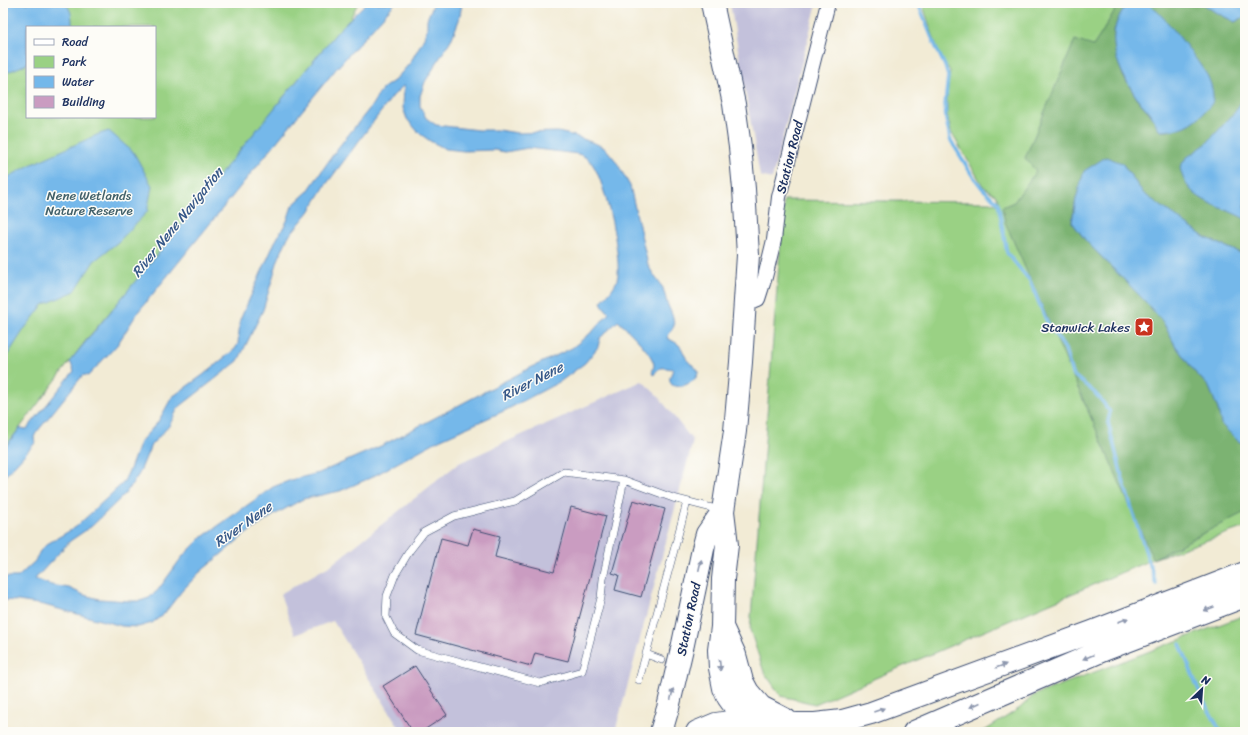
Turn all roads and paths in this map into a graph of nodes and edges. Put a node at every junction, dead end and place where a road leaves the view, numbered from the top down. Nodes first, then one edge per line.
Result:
1 (712, 3) edge
2 (828, 3) edge
3 (745, 301) junction
4 (624, 480) junction
5 (687, 502) junction
6 (723, 510) junction
7 (1245, 573) edge
8 (1245, 596) edge
9 (722, 627) junction
10 (646, 654) junction
11 (662, 660) dead end
12 (640, 680) dead end
13 (796, 724) junction
14 (755, 727) edge
15 (661, 732) edge
16 (698, 732) edge
17 (914, 732) edge

1 - 3 highway, Station Road
2 - 3 street, Station Road
3 - 6 highway, Station Road
4 - 4 lane
4 - 5 lane
5 - 6 lane
5 - 10 lane
6 - 9 highway, Station Road
15 -> 6 highway, Station Road
13 -> 7 highway
8 -> 17 highway
9 - 13 highway
9 -> 14 highway, Station Road
10 - 11 lane
10 - 12 lane
13 - 14 highway
14 - 16 highway

